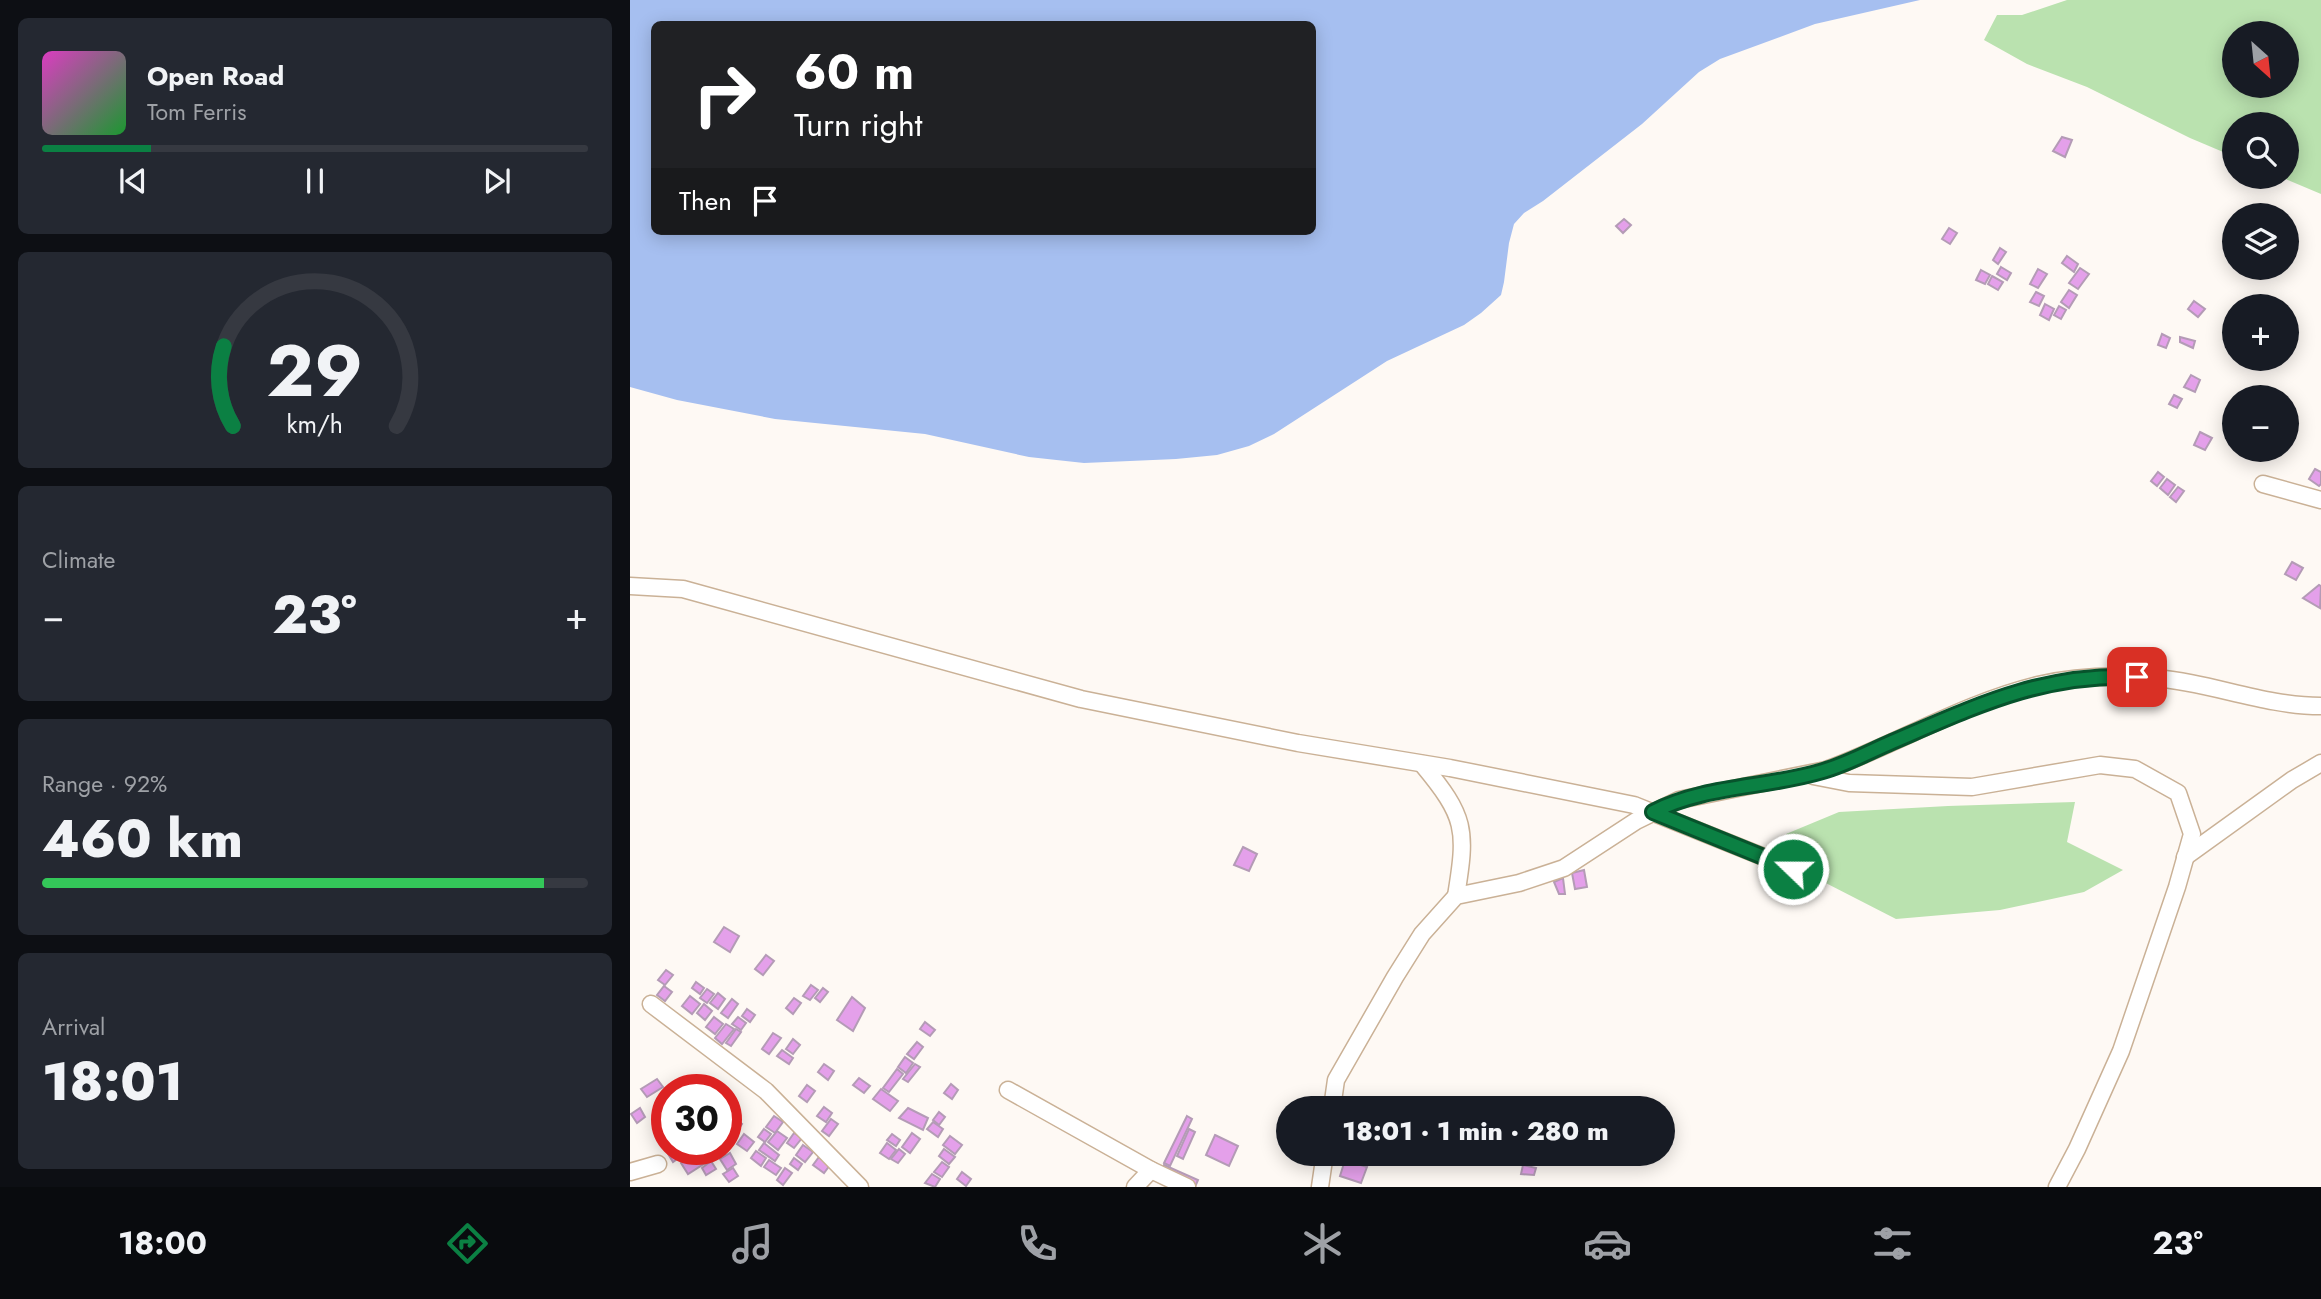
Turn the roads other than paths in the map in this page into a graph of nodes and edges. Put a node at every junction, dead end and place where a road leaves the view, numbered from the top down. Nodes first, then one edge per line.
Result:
1 (2263, 484) dead end
2 (2321, 500) edge
3 (630, 586) edge
4 (2321, 706) edge
5 (2321, 763) edge
6 (1422, 764) junction
7 (1810, 775) junction
8 (1653, 812) junction
9 (2185, 858) junction
10 (1816, 878) dead end
11 (1456, 896) junction
12 (651, 1004) dead end
13 (1008, 1090) dead end
14 (1334, 1096) edge
15 (654, 1165) edge
16 (1323, 1166) edge
17 (1151, 1170) junction
18 (630, 1172) edge
19 (860, 1187) edge
20 (1135, 1187) edge
21 (1187, 1187) edge
22 (1320, 1187) edge
23 (2057, 1187) edge

1 - 2 street
3 - 6 street
4 - 7 street
5 - 9 street
6 - 8 street
6 - 11 street
7 - 8 street
7 - 9 street
8 - 10 street
8 - 11 street
9 - 23 street
11 - 14 street
12 - 19 street
13 - 17 street
15 - 18 street
16 - 22 street
17 - 20 street
17 - 21 street

